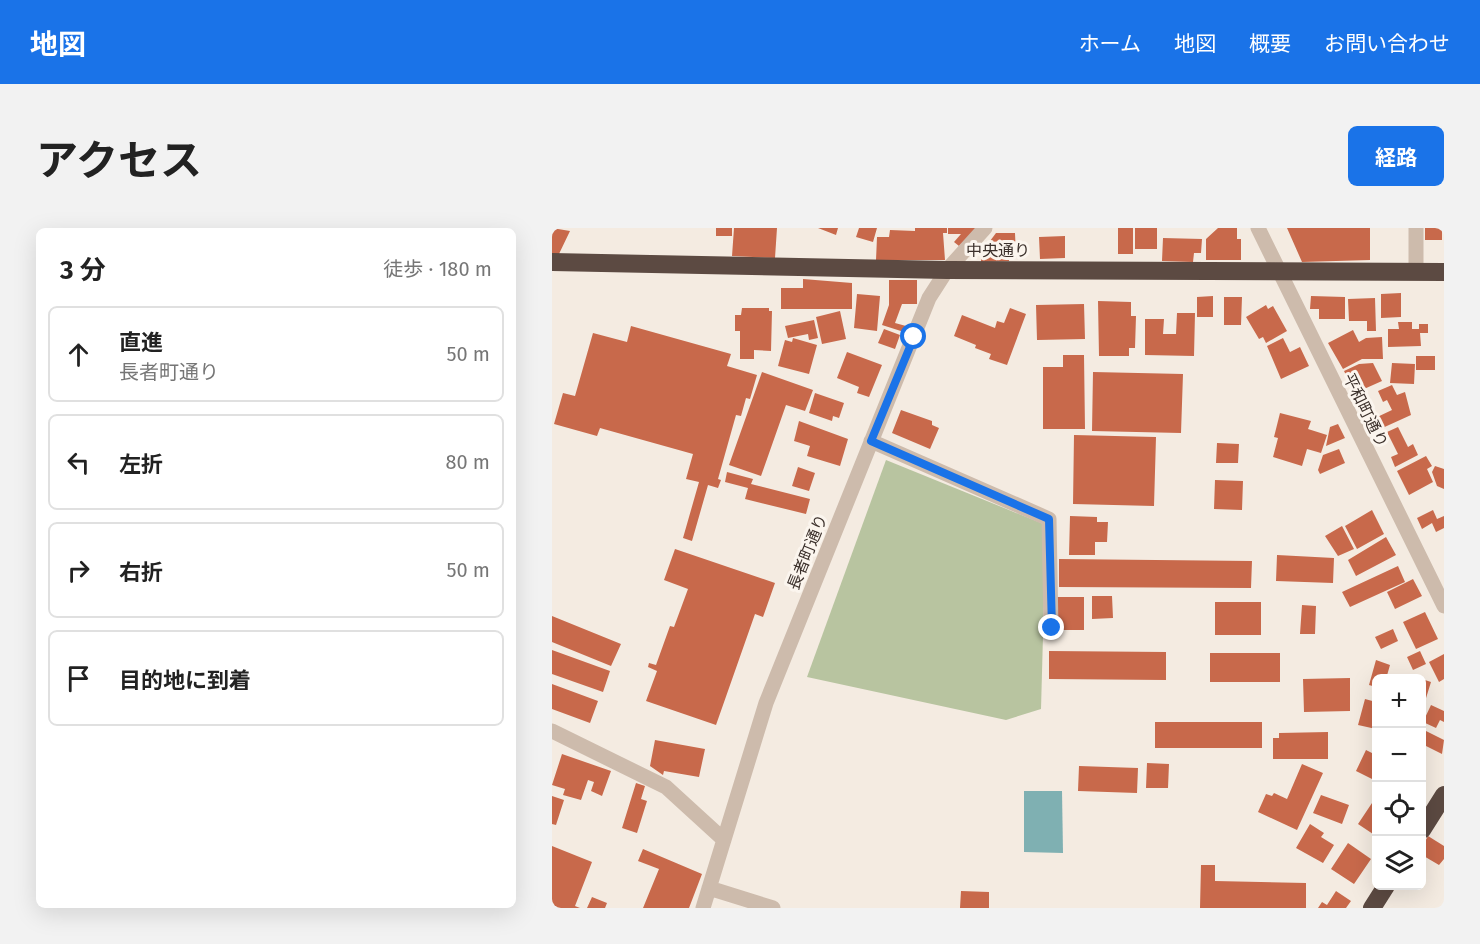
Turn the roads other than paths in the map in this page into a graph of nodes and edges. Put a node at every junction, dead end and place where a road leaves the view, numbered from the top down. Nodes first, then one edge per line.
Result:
1 (985, 228) edge
2 (1258, 228) edge
3 (1416, 228) edge
4 (552, 262) edge
5 (947, 270) junction
6 (1277, 272) junction
7 (1416, 272) junction
8 (1444, 272) edge
9 (871, 441) junction
10 (1444, 606) edge
11 (1052, 628) dead end
12 (552, 731) edge
13 (1444, 795) edge
14 (1426, 824) edge
15 (724, 840) junction
16 (709, 888) junction
17 (1383, 890) edge
18 (703, 908) edge
19 (773, 908) edge
20 (1372, 908) edge

1 - 5 street, 長者町通り
2 - 6 street, 平和町通り
3 - 7 street
4 - 5 highway, 中央通り
5 - 6 highway, 中央通り
5 - 9 street, 長者町通り
6 - 7 highway, 中央通り
6 - 10 street, 平和町通り
7 - 8 highway, 中央通り
9 - 11 street
9 - 15 street, 長者町通り
12 - 15 street
13 - 14 highway
15 - 16 street, 長者町通り
16 - 18 street, 長者町通り
16 - 19 street
17 - 20 highway

